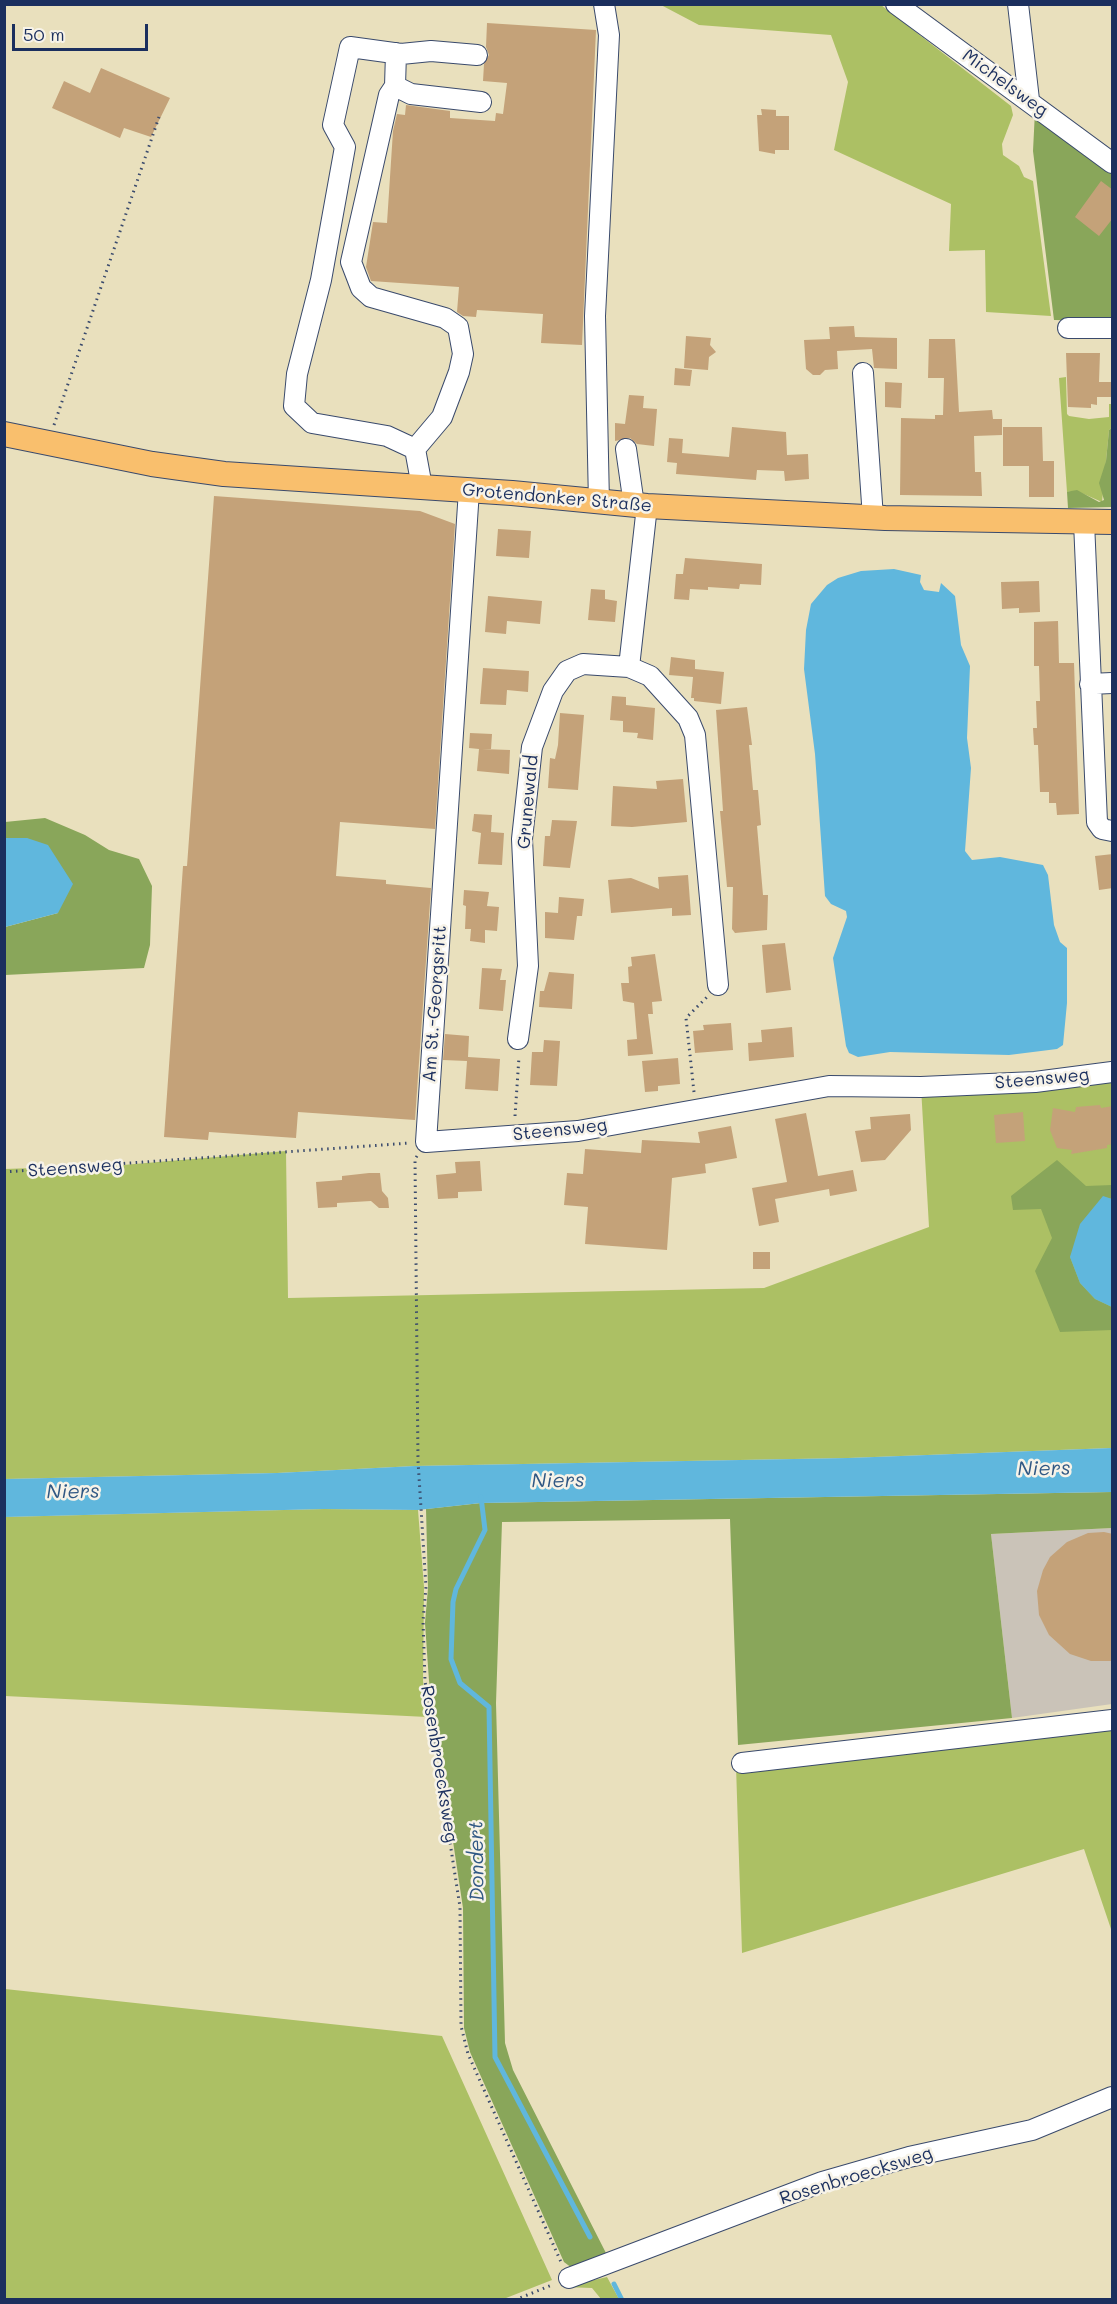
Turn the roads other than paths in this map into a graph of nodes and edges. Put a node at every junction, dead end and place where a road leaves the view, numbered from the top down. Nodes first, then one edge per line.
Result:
1 (604, 4) edge
2 (896, 4) edge
3 (1018, 4) edge
4 (396, 53) junction
5 (477, 55) dead end
6 (395, 86) junction
7 (1029, 100) junction
8 (482, 102) dead end
9 (1113, 163) edge
10 (1113, 327) edge
11 (1068, 328) dead end
12 (863, 373) dead end
13 (4, 434) edge
14 (415, 449) junction
15 (626, 449) dead end
16 (422, 487) junction
17 (469, 490) junction
18 (599, 502) junction
19 (641, 505) junction
20 (873, 518) junction
21 (1084, 522) junction
22 (1113, 522) edge
23 (629, 667) junction
24 (1113, 683) edge
25 (1090, 684) junction
26 (1113, 831) edge
27 (718, 985) road end
28 (518, 1039) road end
29 (1113, 1072) edge
30 (426, 1142) joint
31 (1113, 1720) edge
32 (742, 1763) dead end
33 (1113, 2097) edge
34 (569, 2278) road end

1 - 18 street
2 - 7 street, Michelsweg
3 - 7 street
4 - 5 street
4 - 6 street
4 - 14 street
6 - 8 street
6 - 14 street
7 - 9 street, Michelsweg
10 - 11 street
12 - 20 street
13 - 16 main road, Grotendonker Straße
14 - 16 street
15 - 19 street
16 - 17 main road, Grotendonker Straße
17 - 18 main road, Grotendonker Straße
17 - 30 street, Am St.-Georgsritt
18 - 19 main road, Grotendonker Straße
19 - 20 main road, Grotendonker Straße
19 - 23 street
20 - 21 main road, Grotendonker Straße
21 - 22 main road, Grotendonker Straße
21 - 25 street
23 - 27 street, Grunewald
23 - 28 street, Grunewald
24 - 25 street
25 - 26 street
29 - 30 street, Steensweg
31 - 32 street
33 - 34 street, Rosenbroecksweg

